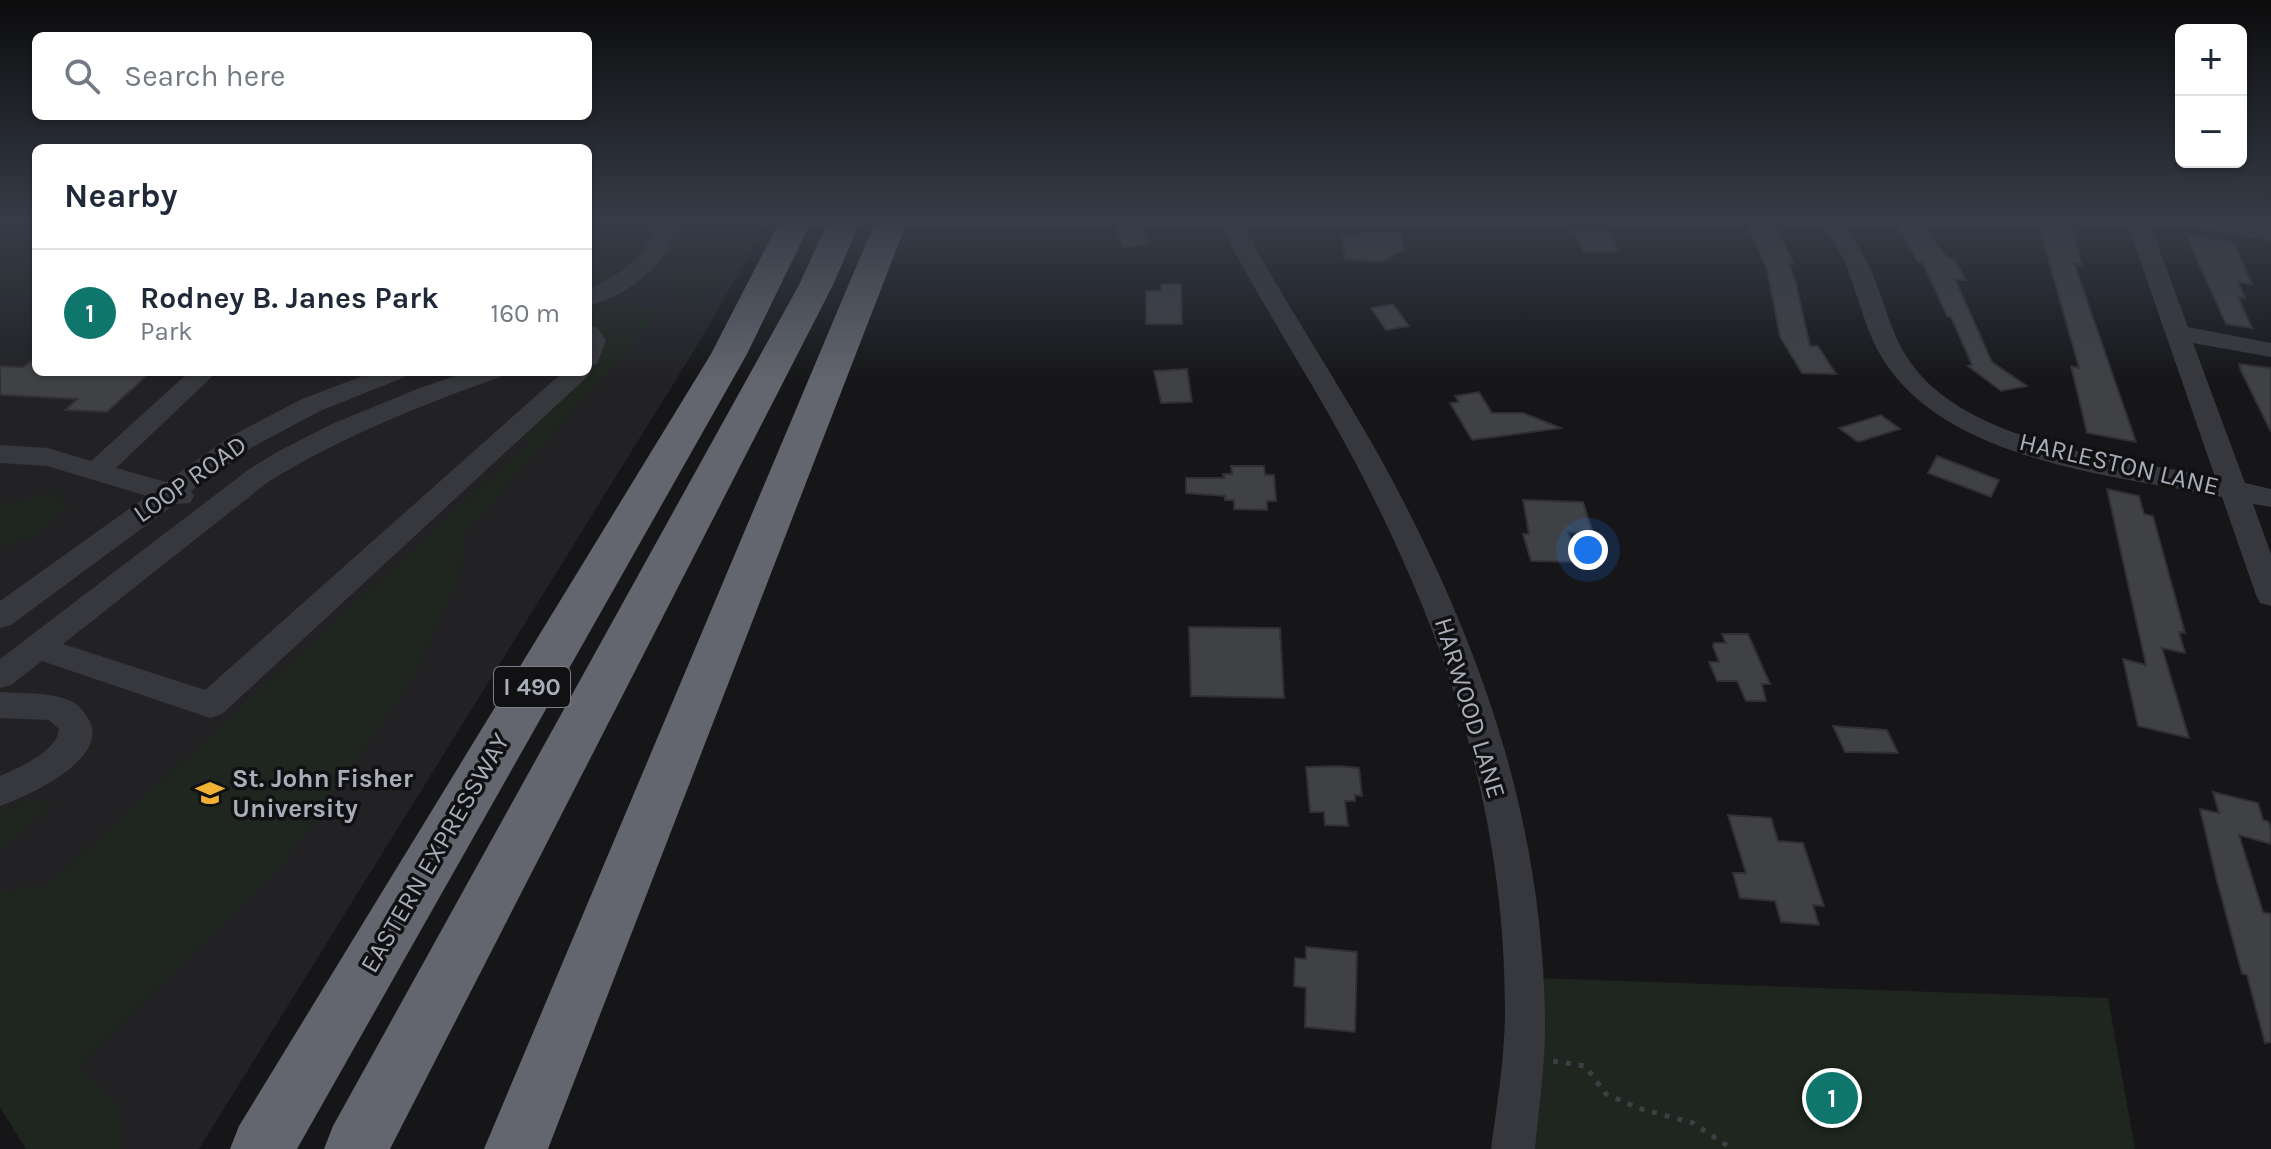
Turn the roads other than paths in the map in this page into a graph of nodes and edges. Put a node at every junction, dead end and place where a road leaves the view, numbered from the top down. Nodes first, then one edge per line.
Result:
1 (626, 276) edge
2 (768, 276) edge
3 (820, 276) edge
4 (869, 276) edge
5 (1261, 276) edge
6 (1862, 276) edge
7 (2157, 276) edge
8 (592, 297) edge
9 (2178, 333) junction
10 (2271, 350) edge
11 (200, 376) edge
12 (386, 376) edge
13 (479, 376) edge
14 (574, 376) edge
15 (0, 454) edge
16 (96, 471) junction
17 (2235, 491) junction
18 (168, 492) junction
19 (2271, 498) edge
20 (217, 507) junction
21 (2271, 595) edge
22 (0, 617) edge
23 (37, 647) junction
24 (0, 676) edge
25 (0, 706) edge
26 (0, 791) edge
27 (262, 1149) edge
28 (356, 1149) edge
29 (516, 1149) edge
30 (1513, 1149) edge

1 - 8 street
2 - 27 highway, EASTERN EXPRESSWAY / I 490
3 - 28 highway, I 490
4 - 29 highway
5 - 30 street, HARWOOD LANE
6 - 17 street, HARLESTON LANE
7 - 9 street
9 - 10 street
9 - 17 street
11 - 16 street
12 - 18 street, LOOP ROAD
13 - 20 street
14 - 23 street
15 - 16 street
16 - 18 street
17 - 19 street, HARLESTON LANE
17 - 21 street
18 - 20 street
18 - 22 street, LOOP ROAD
20 - 23 street
23 - 24 street
25 - 26 street

